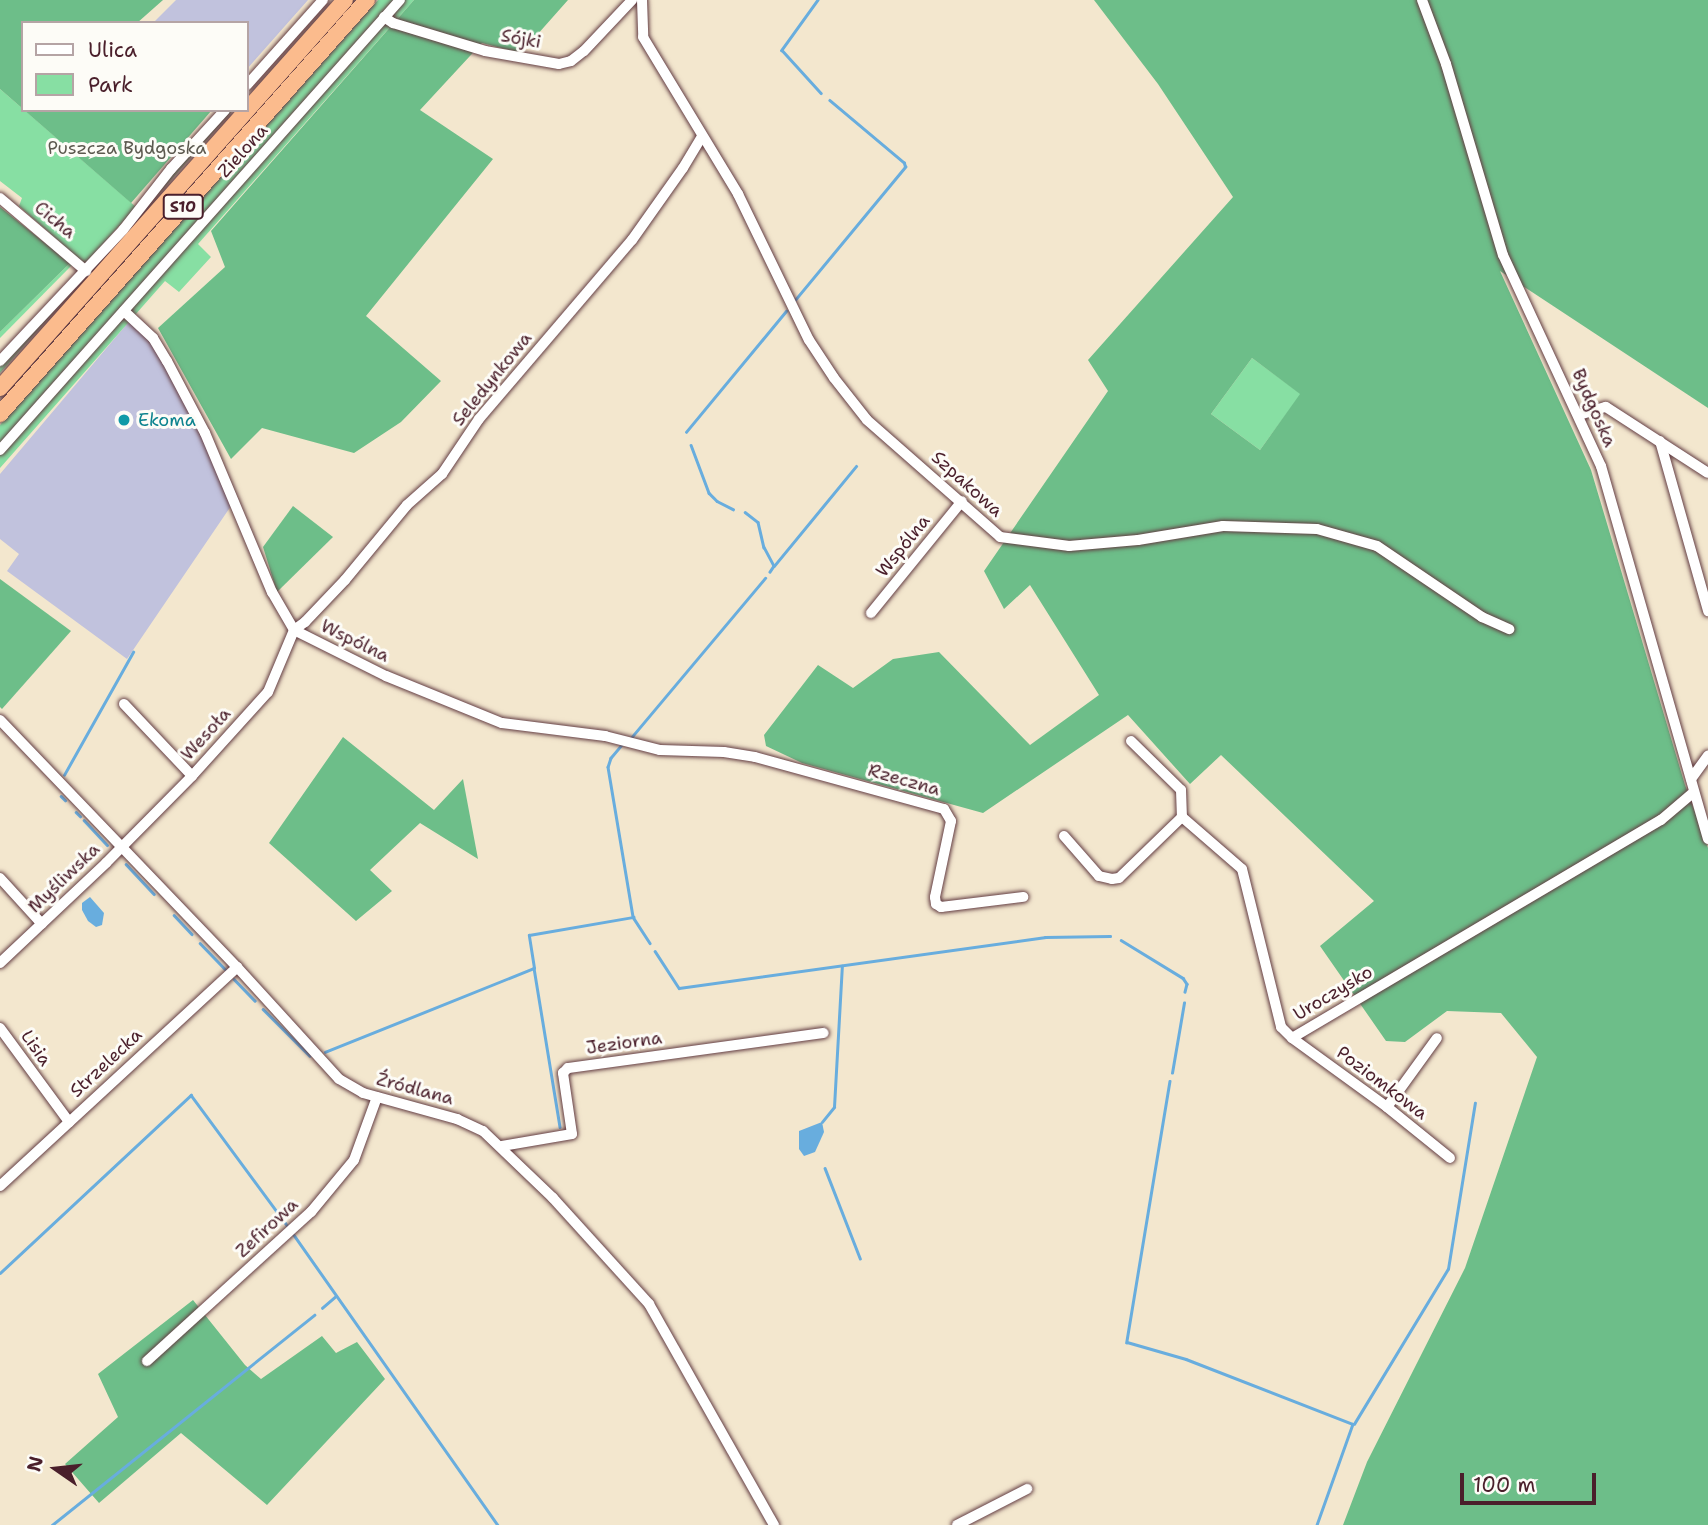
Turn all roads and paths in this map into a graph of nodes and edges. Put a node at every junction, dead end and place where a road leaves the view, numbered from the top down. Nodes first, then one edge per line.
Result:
1 (323, 0) edge
2 (345, 0) edge
3 (367, 0) edge
4 (400, 0) edge
5 (632, 0) edge
6 (642, 0) edge
7 (1422, 0) edge
8 (384, 18) junction
9 (248, 84) edge
10 (248, 109) edge
11 (223, 112) edge
12 (245, 112) edge
13 (702, 135) junction
14 (0, 198) edge
15 (86, 271) junction
16 (124, 311) junction
17 (0, 361) edge
18 (0, 388) edge
19 (0, 414) edge
20 (1579, 415) junction
21 (1660, 441) junction
22 (0, 450) edge
23 (1708, 473) edge
24 (962, 501) junction
25 (1708, 611) edge
26 (871, 613) dead end
27 (1509, 629) dead end
28 (294, 630) junction
29 (124, 704) dead end
30 (0, 720) edge
31 (1131, 740) dead end
32 (1708, 756) edge
33 (755, 757) joint
34 (192, 776) junction
35 (1691, 779) junction
36 (1695, 792) junction
37 (1182, 817) junction
38 (1064, 836) dead end
39 (1708, 839) edge
40 (122, 847) junction
41 (0, 878) edge
42 (1023, 897) dead end
43 (42, 924) junction
44 (0, 963) edge
45 (237, 967) junction
46 (0, 1028) edge
47 (824, 1033) dead end
48 (1292, 1038) junction
49 (1437, 1038) dead end
50 (377, 1097) junction
51 (1387, 1107) junction
52 (69, 1122) junction
53 (502, 1146) junction
54 (1450, 1158) dead end
55 (0, 1186) edge
56 (147, 1361) dead end
57 (1027, 1489) dead end
58 (774, 1525) edge
59 (957, 1525) edge

1 - 9 street
2 - 10 highway, S10
3 - 19 highway, S10
4 - 8 street, Zielona
5 - 8 street, Sójki
6 - 13 street, Szpakowa
7 - 20 street, Bydgoska
8 - 16 street, Zielona
11 - 15 street
12 - 18 highway, S10
13 - 24 street, Szpakowa
13 - 28 street, Seledynkowa
14 - 15 street, Cicha
15 - 17 street
16 - 22 street, Zielona
16 - 28 street, Wspólna
20 - 21 street
20 - 35 street, Bydgoska
21 - 23 street
21 - 25 street
24 - 26 street, Wspólna
24 - 27 street, Szpakowa
28 - 33 street, Wspólna
28 - 34 street, Wesoła
29 - 34 street
30 - 40 street, Źródlana
31 - 37 street
32 - 35 street
33 - 42 street, Rzeczna
34 - 40 street, Wesoła
35 - 36 street, Bydgoska
36 - 39 street, Bydgoska
36 - 48 street, Uroczysko
37 - 38 street
37 - 48 street, Uroczysko
40 - 43 street, Myśliwska
40 - 45 street, Źródlana
41 - 43 street
43 - 44 street, Myśliwska
45 - 50 street, Źródlana
45 - 52 street, Strzelecka
46 - 52 street, Lisia
47 - 53 street, Jeziorna
48 - 51 street, Poziomkowa
49 - 51 street
50 - 53 street, Źródlana
50 - 56 street, Zefirowa
51 - 54 street, Poziomkowa
52 - 55 street, Strzelecka
53 - 58 street, Źródlana
57 - 59 street

